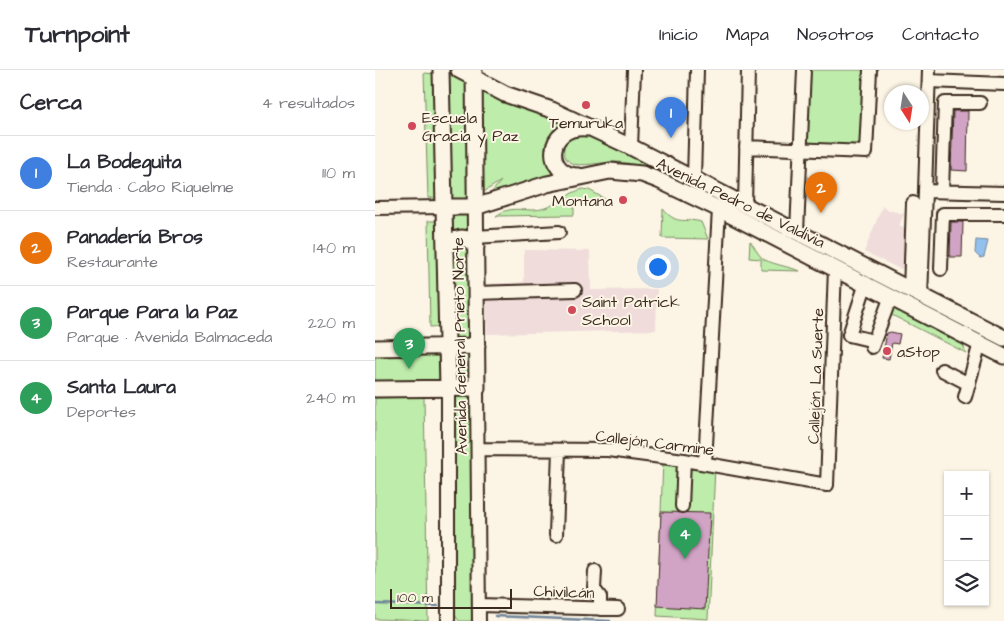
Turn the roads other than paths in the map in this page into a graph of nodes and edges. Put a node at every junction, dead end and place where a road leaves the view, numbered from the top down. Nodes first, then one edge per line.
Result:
1 (441, 70) edge
2 (459, 70) edge
3 (697, 70) edge
4 (748, 70) edge
5 (803, 70) edge
6 (870, 70) edge
7 (632, 71) edge
8 (474, 74) edge
9 (929, 75) edge
10 (1004, 84) edge
11 (980, 103) dead end
12 (589, 128) junction
13 (631, 147) junction
14 (746, 147) junction
15 (801, 148) junction
16 (583, 176) junction
17 (694, 178) junction
18 (925, 191) junction
19 (941, 191) junction
20 (1004, 193) edge
21 (913, 203) dead end
22 (745, 206) junction
23 (444, 207) junction
24 (475, 207) junction
25 (375, 208) edge
26 (719, 209) junction
27 (1004, 214) edge
28 (559, 232) dead end
29 (797, 232) junction
30 (779, 239) junction
31 (476, 242) junction
32 (445, 249) junction
33 (835, 268) junction
34 (941, 269) dead end
35 (866, 283) junction
36 (575, 290) dead end
37 (476, 293) junction
38 (915, 294) junction
39 (891, 296) junction
40 (1004, 338) edge
41 (980, 343) junction
42 (447, 346) junction
43 (477, 346) junction
44 (375, 348) edge
45 (1004, 356) edge
46 (943, 370) dead end
47 (969, 384) junction
48 (448, 388) junction
49 (477, 388) junction
50 (375, 389) edge
51 (965, 397) dead end
52 (478, 448) junction
53 (559, 450) junction
54 (684, 460) junction
55 (705, 463) junction
56 (827, 485) joint
57 (682, 506) dead end
58 (556, 535) dead end
59 (595, 571) dead end
60 (479, 605) junction
61 (448, 607) junction
62 (600, 609) junction
63 (618, 609) dead end
64 (448, 621) edge
65 (455, 621) edge
66 (479, 621) edge

1 - 23 main road, Avenida General Prieto Norte
2 - 8 main road, Avenida Pedro de Valdivia
3 - 17 street
4 - 14 street
5 - 15 street
6 - 15 street
7 - 13 street
8 - 12 main road, Avenida Pedro de Valdivia
8 - 24 main road, Avenida General Prieto Norte
9 - 10 street
9 - 18 street
11 - 19 street
12 - 13 main road, Avenida Pedro de Valdivia
12 - 16 main road
13 - 17 main road, Avenida Pedro de Valdivia
14 - 15 street
14 - 22 street
15 - 29 street
16 - 24 main road, Avenida Pedro de Valdivia
16 - 26 main road, Avenida Pedro de Valdivia
17 - 22 main road, Avenida Pedro de Valdivia
18 - 19 street
18 - 38 street
19 - 20 street
21 - 38 street
22 - 29 main road, Avenida Pedro de Valdivia
23 - 24 main road, Avenida Pedro de Valdivia
23 - 25 street
23 - 32 main road, Avenida General Prieto Norte
24 - 31 main road, Avenida General Prieto Norte
26 - 30 main road, Avenida Pedro de Valdivia
26 - 55 street
27 - 34 street
28 - 31 street
29 - 30 main road
29 - 38 main road, Avenida Pedro de Valdivia
30 - 33 main road, Avenida Pedro de Valdivia
31 - 32 main road
31 - 37 main road, Avenida General Prieto Norte
32 - 42 main road, Avenida General Prieto Norte
33 - 35 main road, Avenida Pedro de Valdivia
33 - 56 street, Callejón La Suerte
35 - 39 main road, Avenida Pedro de Valdivia
35 - 39 street
36 - 37 street
37 - 43 main road, Avenida General Prieto Norte
38 - 40 main road, Avenida Pedro de Valdivia
39 - 41 main road, Avenida Pedro de Valdivia
41 - 45 main road, Avenida Pedro de Valdivia
41 - 47 street
42 - 43 main road
42 - 44 main road
42 - 48 main road, Avenida General Prieto Norte
43 - 49 main road, Avenida General Prieto Norte
46 - 47 street
47 - 51 street
48 - 49 main road
48 - 50 main road
48 - 61 street, Avenida General Prieto Norte
49 - 52 street, Avenida General Prieto Norte
52 - 53 street, Callejón Carmine
52 - 60 street, Avenida General Prieto Norte
53 - 54 street, Callejón Carmine
53 - 58 street
54 - 55 street, Callejón Carmine
54 - 57 street
55 - 56 street, Callejón Carmine
59 - 62 street
60 - 62 street, Chivilcán
60 - 66 street, Avenida General Prieto Norte
61 - 64 street, Avenida General Prieto Norte
61 - 65 street
62 - 63 street, Chivilcán

